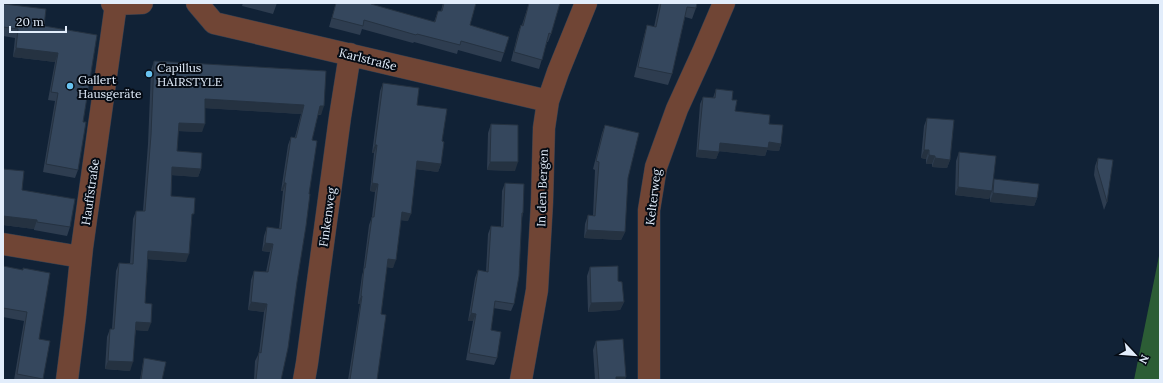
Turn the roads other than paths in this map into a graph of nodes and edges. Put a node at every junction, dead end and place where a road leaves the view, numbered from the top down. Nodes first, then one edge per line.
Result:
1 (142, 3) edge
2 (197, 3) edge
3 (586, 3) edge
4 (724, 3) edge
5 (114, 4) edge
6 (350, 54) junction
7 (548, 101) junction
8 (3, 244) edge
9 (81, 257) junction
10 (67, 380) edge
11 (304, 380) edge
12 (521, 380) edge
13 (649, 380) edge

1 - 5 street
2 - 6 street, Karlstraße
3 - 7 street, In den Bergen
4 - 13 street, Kelterweg
5 - 9 street, Hauffstraße
6 - 7 street, Karlstraße
6 - 11 street, Finkenweg
7 - 12 street, In den Bergen
8 - 9 street
9 - 10 street, Hauffstraße

